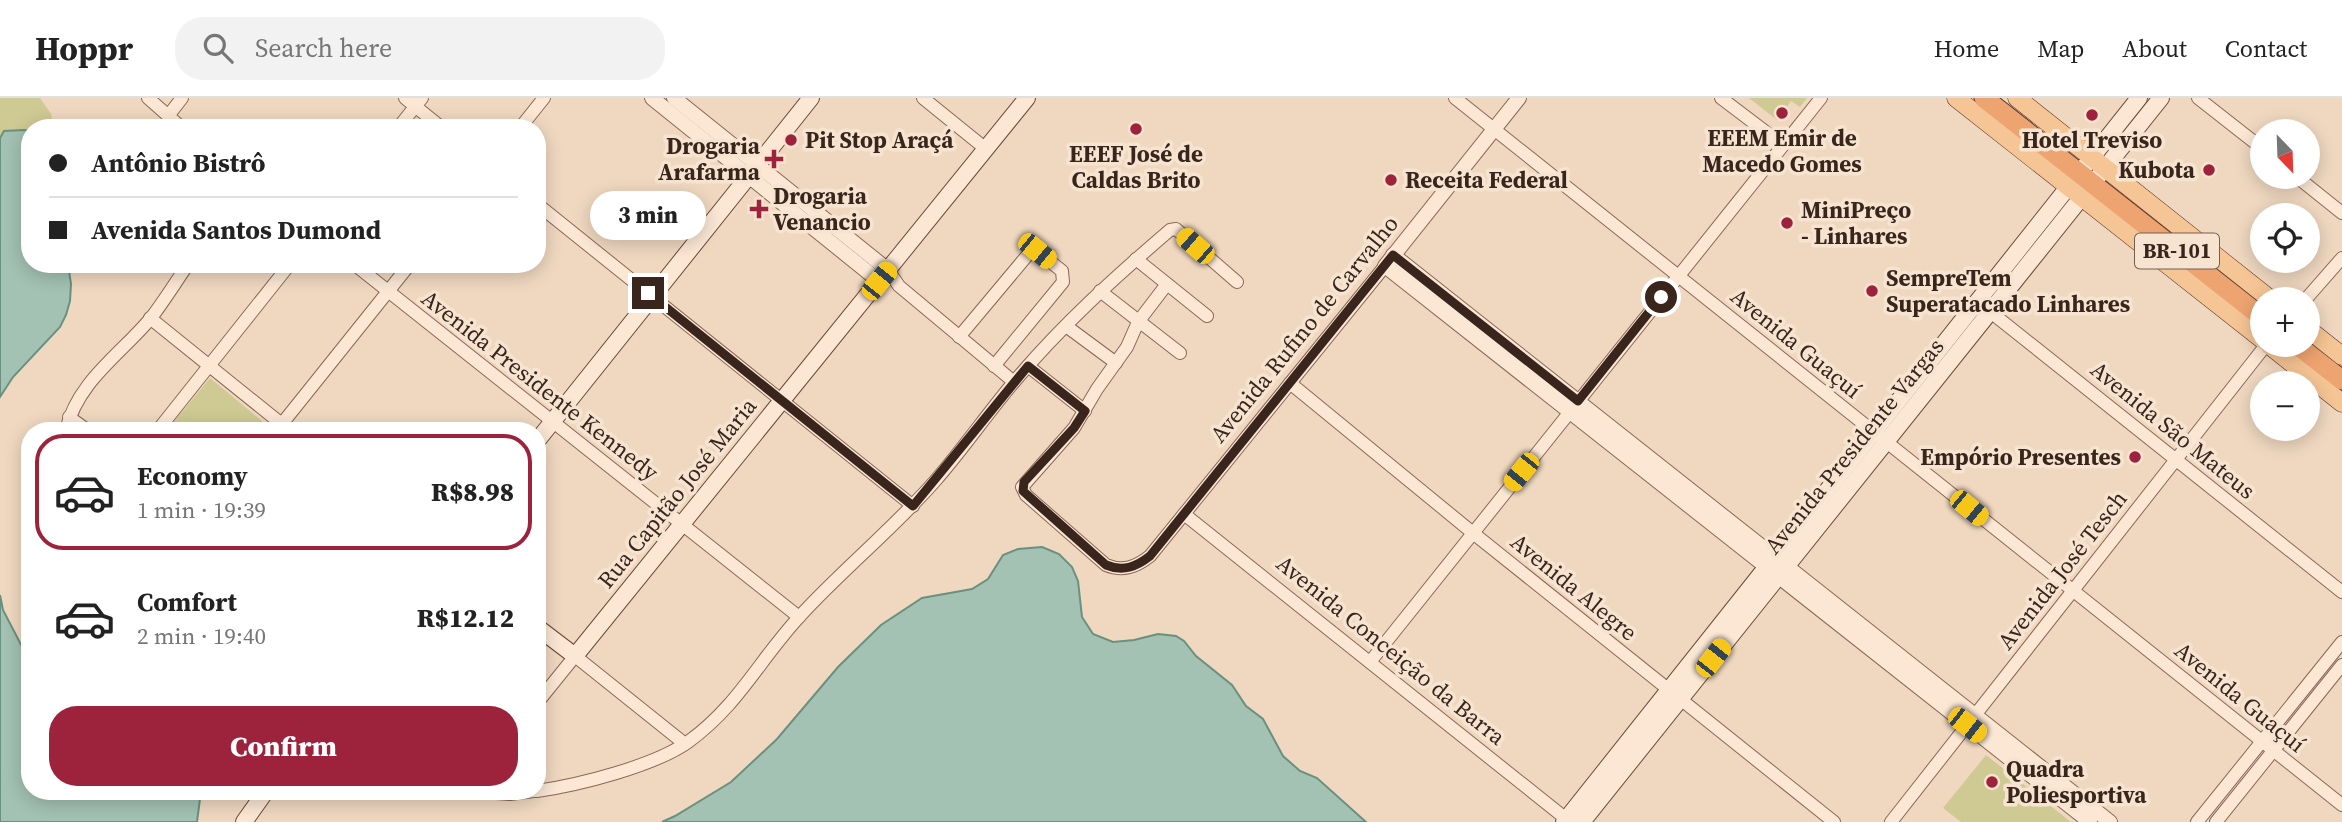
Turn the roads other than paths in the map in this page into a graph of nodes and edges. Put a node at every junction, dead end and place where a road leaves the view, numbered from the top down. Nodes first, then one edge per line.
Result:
1 (148, 98) edge
2 (183, 98) edge
3 (405, 98) edge
4 (544, 98) edge
5 (652, 98) edge
6 (674, 98) edge
7 (811, 98) edge
8 (923, 98) edge
9 (1027, 98) edge
10 (1455, 98) edge
11 (1519, 98) edge
12 (1721, 98) edge
13 (1821, 98) edge
14 (1956, 98) edge
15 (1984, 98) edge
16 (2017, 98) edge
17 (2139, 98) edge
18 (2161, 98) edge
19 (2199, 98) edge
20 (419, 102) edge
21 (168, 116) junction
22 (172, 119) edge
23 (405, 119) edge
24 (434, 119) edge
25 (527, 119) edge
26 (1494, 130) junction
27 (2250, 139) edge
28 (1783, 145) junction
29 (986, 149) junction
30 (2098, 163) junction
31 (753, 170) junction
32 (2080, 185) junction
33 (2312, 189) edge
34 (546, 211) edge
35 (2342, 213) edge
36 (2342, 258) edge
37 (1136, 259) junction
38 (1389, 260) junction
39 (182, 273) edge
40 (283, 273) edge
41 (365, 273) edge
42 (404, 273) edge
43 (883, 275) junction
44 (1678, 276) junction
45 (1237, 282) dead end
46 (1167, 284) junction
47 (2255, 287) edge
48 (2317, 287) edge
49 (1100, 291) junction
50 (389, 292) junction
51 (652, 297) junction
52 (1984, 306) junction
53 (2250, 309) edge
54 (1207, 316) dead end
55 (150, 318) junction
56 (1138, 322) junction
57 (1066, 327) junction
58 (2250, 329) edge
59 (959, 337) junction
60 (2320, 339) edge
61 (1180, 353) dead end
62 (2342, 356) edge
63 (2258, 357) edge
64 (2283, 357) edge
65 (2312, 357) edge
66 (1116, 363) junction
67 (209, 366) junction
68 (994, 366) junction
69 (1028, 366) junction
70 (2342, 380) edge
71 (1014, 382) junction
72 (1290, 383) junction
73 (782, 401) junction
74 (2342, 403) edge
75 (1574, 407) junction
76 (1085, 411) junction
77 (69, 417) junction
78 (68, 422) edge
79 (76, 422) edge
80 (164, 422) edge
81 (275, 422) edge
82 (288, 422) edge
83 (553, 422) junction
84 (546, 431) edge
85 (1880, 436) junction
86 (2176, 460) junction
87 (913, 506) junction
88 (1184, 514) junction
89 (681, 524) junction
90 (1473, 533) junction
91 (1776, 566) junction
92 (2073, 590) junction
93 (2342, 592) edge
94 (799, 617) junction
95 (546, 634) edge
96 (2342, 642) edge
97 (575, 656) junction
98 (1370, 662) junction
99 (2342, 665) edge
100 (546, 693) edge
101 (1674, 694) junction
102 (1971, 720) junction
103 (2262, 741) junction
104 (685, 744) junction
105 (2273, 750) junction
106 (546, 789) edge
107 (259, 800) edge
108 (2342, 805) edge
109 (1567, 821) edge
110 (244, 822) edge
111 (1582, 822) edge
112 (1834, 822) edge
113 (1891, 822) edge
114 (2090, 822) edge
115 (2110, 822) edge
116 (2197, 822) edge
117 (2216, 822) edge

1 - 21 street
2 - 21 street
3 - 20 street
4 - 25 street
5 - 31 street
6 - 31 street
7 - 31 main road
8 - 29 street
9 - 29 main road, Rua Capitão José Maria
10 - 26 street, Avenida Guaçuí
11 - 26 street, Avenida Rufino de Carvalho
12 - 28 street
13 - 28 street
14 - 32 main road
15 - 32 highway, BR-101
16 - 30 main road
17 - 30 main road, Avenida Presidente Vargas
18 - 30 main road, Avenida Presidente Vargas
19 - 27 street
20 - 23 street
20 - 24 street
21 - 22 street
26 - 38 street, Avenida Rufino de Carvalho
26 - 44 street, Avenida Guaçuí
28 - 44 street
29 - 43 main road, Rua Capitão José Maria
30 - 32 main road, Avenida Presidente Vargas
30 - 47 main road
31 - 43 street
31 - 51 main road
32 - 52 main road, Avenida Presidente Vargas
32 - 53 highway, BR-101
32 - 58 main road
33 - 35 street
34 - 51 street
36 - 48 street
37 - 45 street
37 - 46 street
37 - 49 street
38 - 72 street, Avenida Rufino de Carvalho
38 - 75 street
39 - 55 street
40 - 67 street
41 - 50 street, Avenida Presidente Kennedy
42 - 50 street
43 - 59 street
43 - 73 main road, Rua Capitão José Maria
44 - 75 street
44 - 85 street, Avenida Guaçuí
46 - 54 street
46 - 56 street
49 - 56 street
49 - 57 street
50 - 82 street
50 - 83 street, Avenida Presidente Kennedy
51 - 73 street
51 - 83 main road
52 - 85 main road, Avenida Presidente Vargas
52 - 86 street, Avenida São Mateus
55 - 67 street
55 - 77 street
56 - 61 street
56 - 66 street
57 - 66 street
57 - 69 street
59 - 68 street
59 - 68 street
60 - 62 main road
63 - 86 street, Avenida José Tesch
64 - 74 main road
65 - 70 highway
66 - 76 street
67 - 80 street
67 - 81 street
68 - 71 street
69 - 71 street
69 - 76 street
71 - 87 street
72 - 88 street, Avenida Rufino de Carvalho
72 - 90 street, Avenida Alegre
73 - 87 street
73 - 89 main road, Rua Capitão José Maria
75 - 90 street
75 - 91 street
76 - 88 street, Avenida Rufino de Carvalho
77 - 78 street
77 - 79 street
83 - 84 main road
83 - 89 street, Avenida Presidente Kennedy
85 - 91 main road, Avenida Presidente Vargas
85 - 92 street, Avenida Guaçuí
86 - 92 street, Avenida José Tesch
86 - 93 street, Avenida São Mateus
87 - 94 street
88 - 98 street, Avenida Conceição da Barra
89 - 94 street, Avenida Presidente Kennedy
89 - 97 main road, Rua Capitão José Maria
90 - 98 street
90 - 101 street, Avenida Alegre
91 - 101 main road, Avenida Presidente Vargas
91 - 102 street
92 - 102 street, Avenida José Tesch
92 - 103 street, Avenida Guaçuí
94 - 104 street
95 - 97 main road
96 - 103 street
97 - 100 street
97 - 104 street
98 - 109 street, Avenida Conceição da Barra
99 - 105 street
101 - 109 main road, Avenida Presidente Vargas
101 - 111 main road, Avenida Presidente Vargas
101 - 112 street, Avenida Alegre
102 - 113 street, Avenida José Tesch
102 - 114 street
102 - 115 street
103 - 105 street, Avenida Guaçuí
103 - 116 street
104 - 106 street
105 - 108 street, Avenida Guaçuí
105 - 117 street
107 - 110 main road

